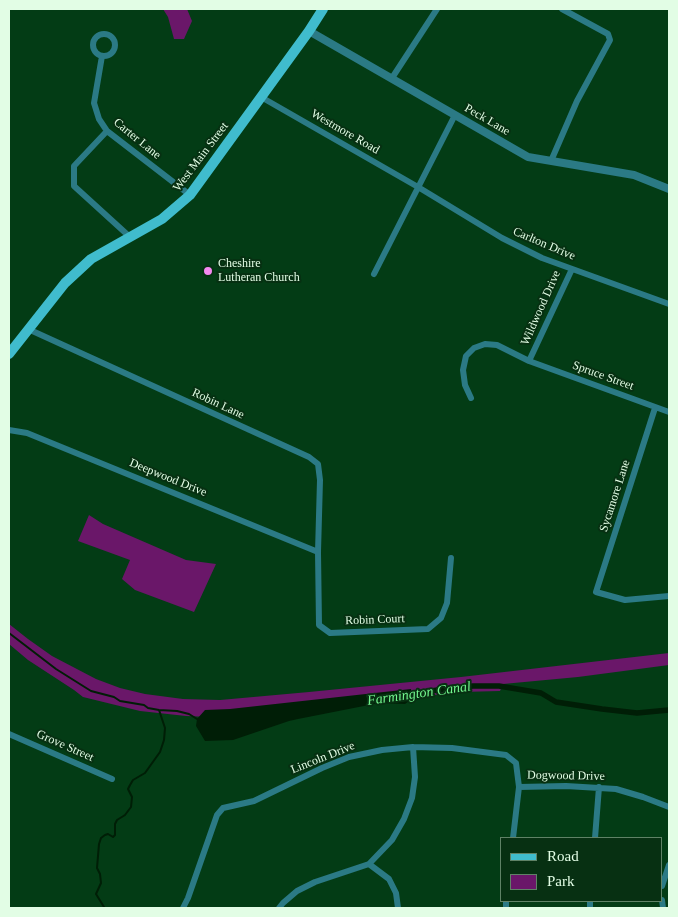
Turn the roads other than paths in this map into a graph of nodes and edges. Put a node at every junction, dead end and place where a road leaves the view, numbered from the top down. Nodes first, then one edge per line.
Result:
1 (323, 9) edge
2 (437, 9) edge
3 (562, 9) edge
4 (308, 31) junction
5 (102, 56) dead end
6 (392, 78) junction
7 (261, 97) junction
8 (455, 115) junction
9 (107, 130) junction
10 (551, 161) junction
11 (418, 186) junction
12 (669, 189) edge
13 (190, 195) junction
14 (130, 237) junction
15 (572, 269) junction
16 (374, 274) dead end
17 (669, 304) edge
18 (28, 329) junction
19 (9, 354) edge
20 (530, 362) junction
21 (471, 398) dead end
22 (655, 408) junction
23 (669, 412) edge
24 (9, 430) edge
25 (318, 552) junction
26 (451, 558) dead end
27 (669, 596) edge
28 (9, 734) edge
29 (413, 747) junction
30 (112, 779) dead end
31 (519, 787) junction
32 (599, 787) junction
33 (669, 808) edge
34 (513, 837) edge
35 (595, 837) edge
36 (369, 864) junction
37 (669, 865) edge
38 (663, 883) edge
39 (183, 908) edge
40 (279, 908) edge
41 (398, 908) edge

1 - 4 main road, West Main Street
2 - 6 street
3 - 10 street
4 - 6 street, Peck Lane
4 - 7 main road, West Main Street
5 - 9 street, Carter Lane
6 - 8 street, Peck Lane
7 - 11 street, Westmore Road
7 - 13 main road, West Main Street
8 - 10 street, Peck Lane
8 - 11 street
9 - 13 street, Carter Lane
9 - 14 street
10 - 12 street, Peck Lane
11 - 15 street, Carlton Drive
11 - 16 street
13 - 14 main road, West Main Street
14 - 18 main road, West Main Street
15 - 17 street, Carlton Drive
15 - 20 street, Wildwood Drive
18 - 19 main road, West Main Street
18 - 25 street, Robin Lane
20 - 21 street, Wildwood Drive
20 - 22 street, Spruce Street
22 - 23 street, Spruce Street
22 - 27 street, Sycamore Lane
24 - 25 street, Deepwood Drive
25 - 26 street, Robin Court
28 - 30 street, Grove Street
29 - 31 street, Lincoln Drive
29 - 36 street
29 - 39 street, Lincoln Drive
31 - 32 street, Dogwood Drive
31 - 34 street, Lincoln Drive
32 - 33 street, Dogwood Drive
32 - 35 street
36 - 40 street
36 - 41 street
37 - 38 street

